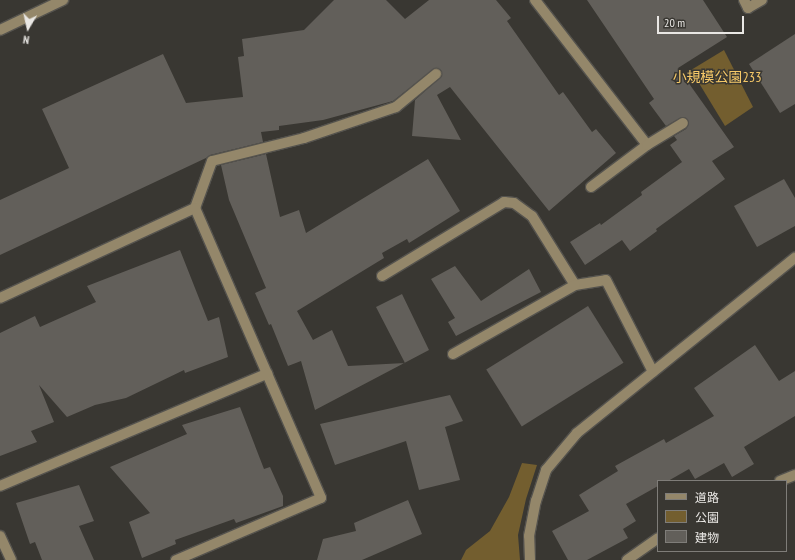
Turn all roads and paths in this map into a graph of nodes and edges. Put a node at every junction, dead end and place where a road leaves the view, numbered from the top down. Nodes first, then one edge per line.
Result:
1 (63, 0) edge
2 (535, 0) edge
3 (744, 0) edge
4 (762, 0) edge
5 (0, 30) edge
6 (436, 74) dead end
7 (683, 123) dead end
8 (647, 145) junction
9 (590, 187) dead end
10 (195, 208) junction
11 (795, 258) edge
12 (382, 276) dead end
13 (575, 285) junction
14 (0, 298) edge
15 (453, 354) dead end
16 (653, 372) junction
17 (267, 374) junction
18 (795, 475) edge
19 (782, 480) edge
20 (0, 486) edge
21 (0, 536) edge
22 (657, 539) edge
23 (11, 560) edge
24 (176, 560) edge
25 (530, 560) edge
26 (627, 560) edge

1 - 5 street
2 - 8 street
3 - 4 street
6 - 10 street
7 - 8 street
8 - 9 street
10 - 14 street
10 - 17 street
11 - 16 street
12 - 13 street
13 - 15 street
13 - 16 street
16 - 25 street
17 - 20 street
17 - 24 street
18 - 19 street
21 - 23 street
22 - 26 street

